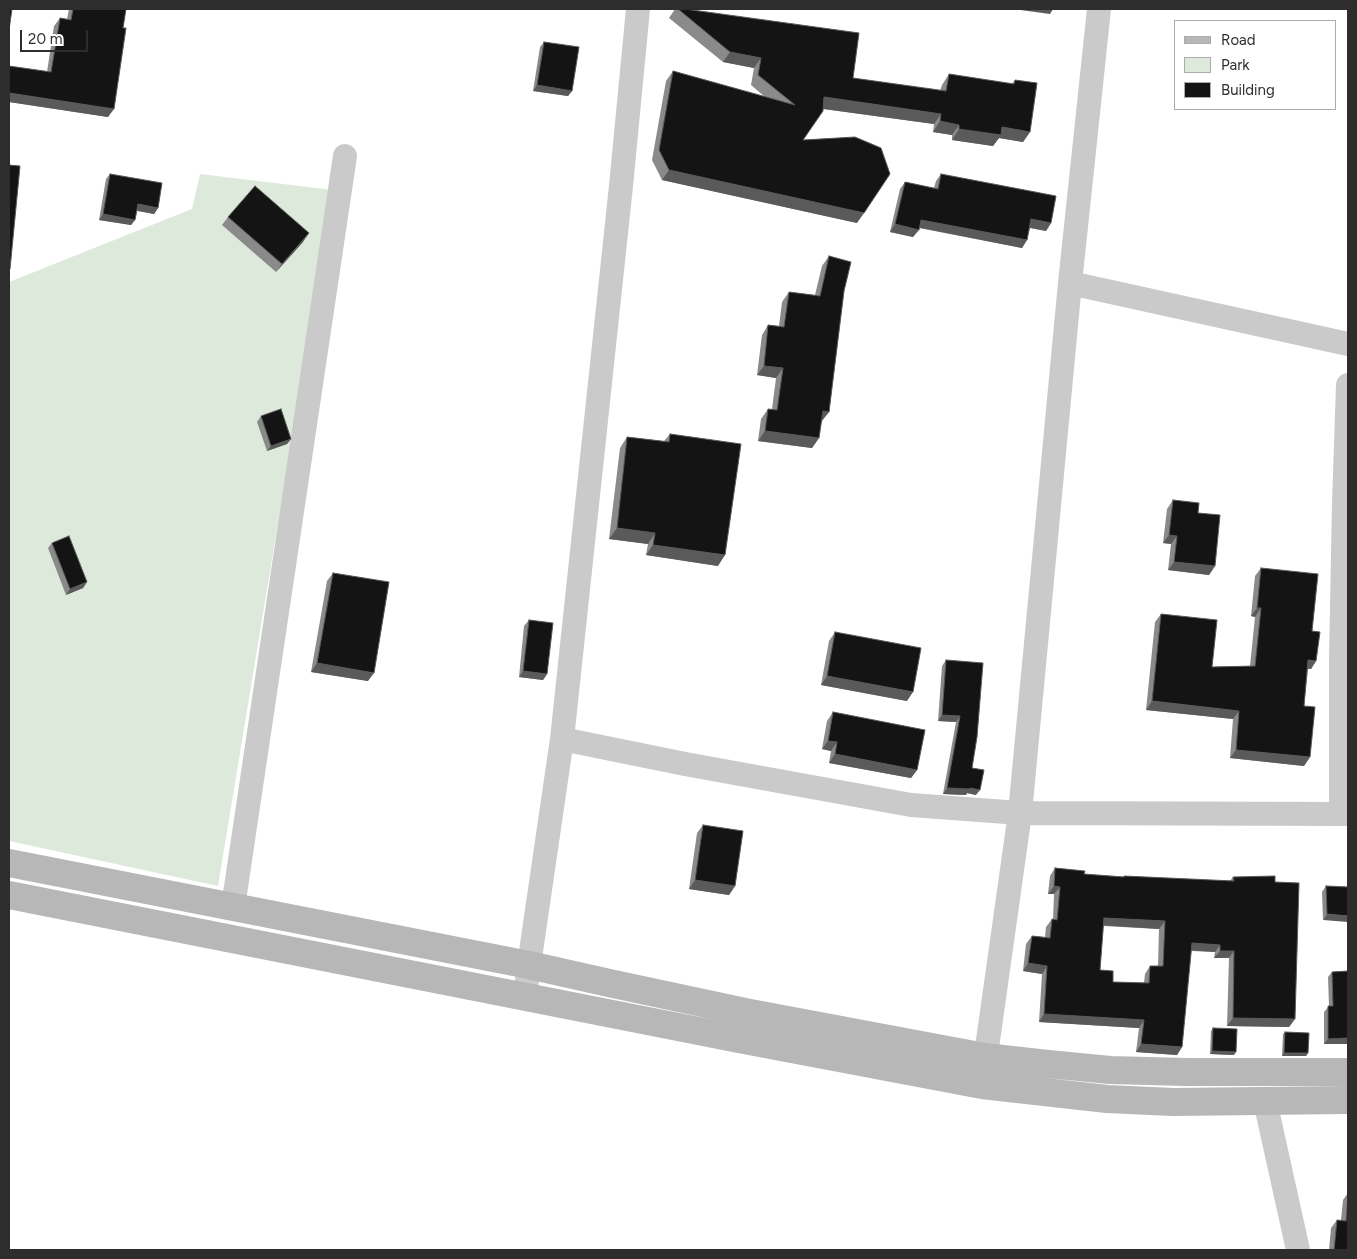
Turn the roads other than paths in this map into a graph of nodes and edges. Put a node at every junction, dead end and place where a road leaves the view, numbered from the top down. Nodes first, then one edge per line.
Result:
1 (638, 9) edge
2 (1099, 9) edge
3 (345, 156) dead end
4 (1070, 283) junction
5 (1348, 344) edge
6 (1348, 385) edge
7 (562, 739) junction
8 (1020, 814) junction
9 (1344, 814) edge
10 (9, 864) edge
11 (9, 895) edge
12 (233, 907) junction
13 (529, 964) junction
14 (525, 996) junction
15 (744, 1012) junction
16 (739, 1039) junction
17 (985, 1057) junction
18 (1348, 1072) edge
19 (982, 1085) junction
20 (1348, 1100) edge
21 (1265, 1101) junction
22 (1298, 1250) edge

1 - 7 street
2 - 4 street
3 - 12 street
4 - 5 street
4 - 8 street
6 - 9 street
7 - 8 street
7 - 13 street
8 - 9 street
8 - 17 street
10 - 12 main road
11 - 14 main road
12 - 13 main road
13 - 14 street
13 - 15 main road
14 - 16 main road
15 - 16 main road
15 - 17 main road
16 - 19 main road
17 - 18 main road
17 - 19 street
19 - 21 main road
20 - 21 main road
21 - 22 street

